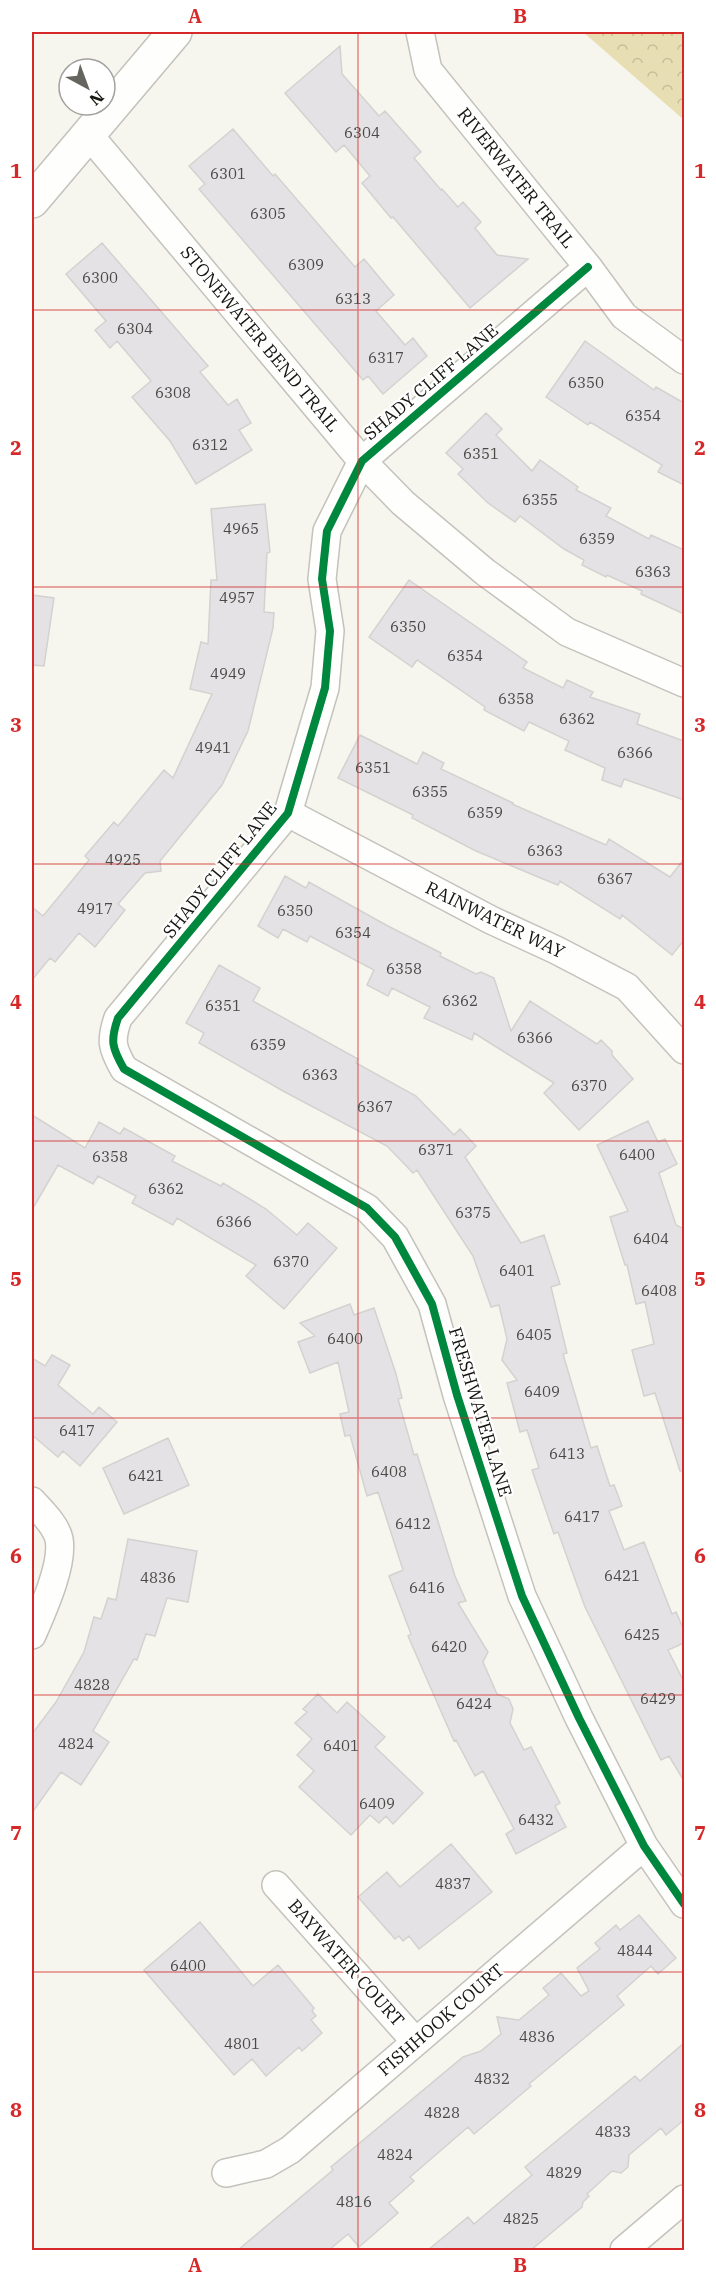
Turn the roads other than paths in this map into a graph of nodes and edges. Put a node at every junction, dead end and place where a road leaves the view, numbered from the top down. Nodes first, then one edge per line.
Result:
1 (175, 32) edge
2 (420, 32) edge
3 (89, 135) junction
4 (32, 201) edge
5 (588, 267) junction
6 (684, 360) edge
7 (362, 460) junction
8 (684, 683) edge
9 (288, 813) junction
10 (112, 1049) joint
11 (684, 1050) edge
12 (32, 1501) edge
13 (32, 1635) edge
14 (644, 1846) junction
15 (276, 1885) dead end
16 (684, 1904) edge
17 (415, 2041) junction
18 (226, 2173) dead end
19 (684, 2199) edge
20 (624, 2250) edge

1 - 3 main road
2 - 5 street, RIVERWATER TRAIL
3 - 4 main road
3 - 7 street, STONEWATER BEND TRAIL
5 - 6 street, RIVERWATER TRAIL
5 - 7 street, SHADY CLIFF LANE
7 - 8 street, STONEWATER BEND TRAIL
7 - 9 street, SHADY CLIFF LANE
9 - 10 street, SHADY CLIFF LANE
9 - 11 street, RAINWATER WAY
10 - 14 street, FRESHWATER LANE
12 - 13 street
14 - 16 street, FRESHWATER LANE
14 - 17 street, FISHHOOK COURT
15 - 17 street, BAYWATER COURT
17 - 18 street, FISHHOOK COURT
19 - 20 street

